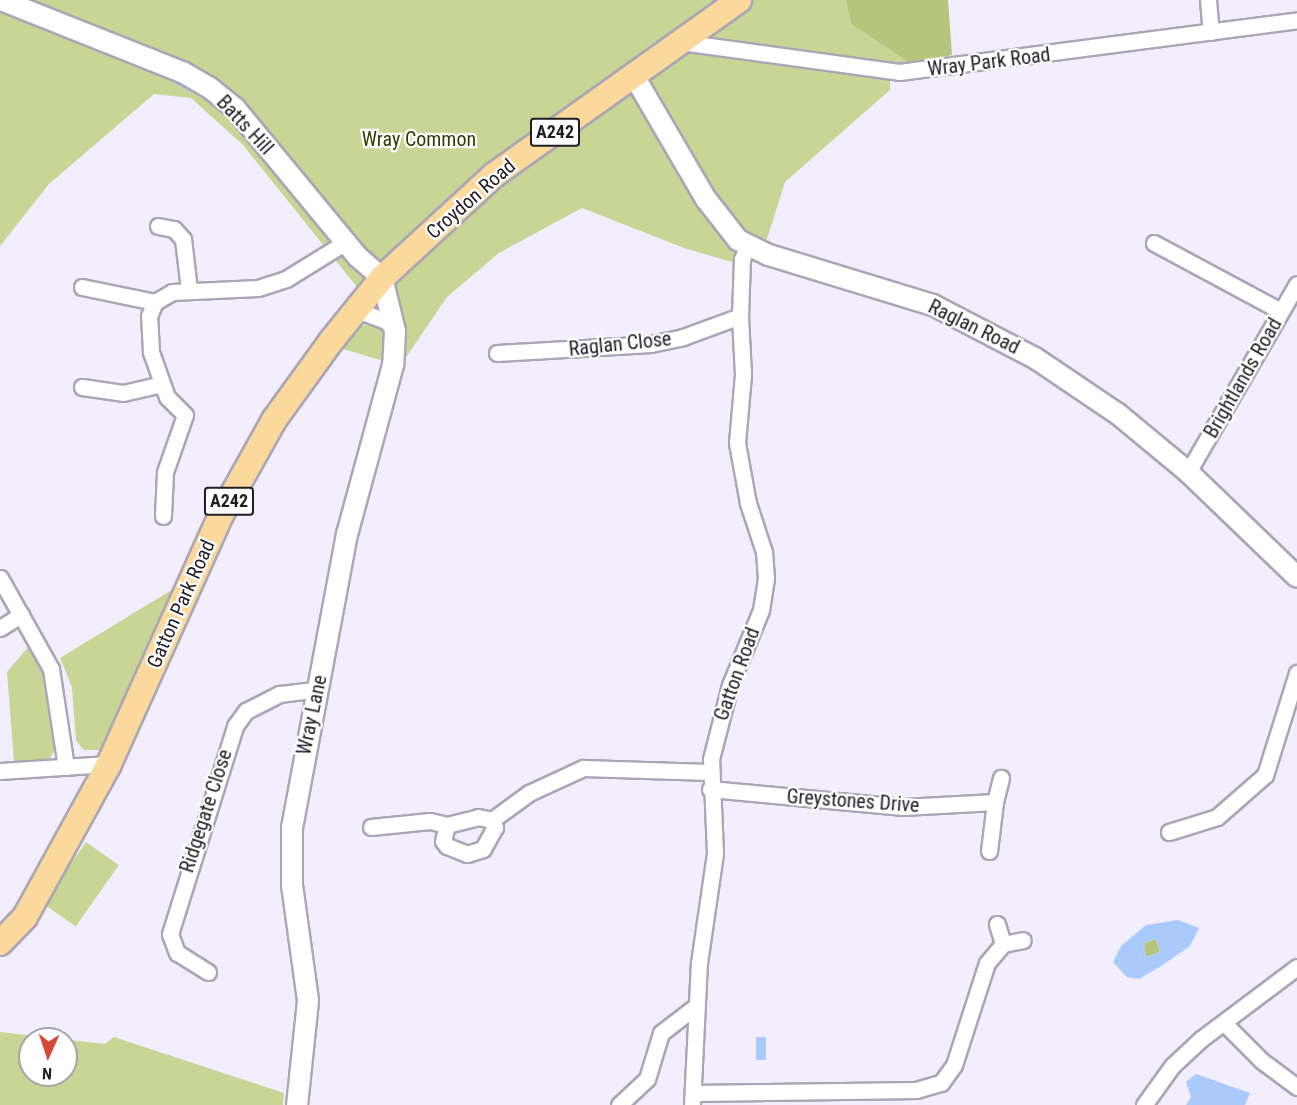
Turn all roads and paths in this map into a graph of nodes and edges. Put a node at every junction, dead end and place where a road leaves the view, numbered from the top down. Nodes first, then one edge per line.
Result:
1 (1, 0) edge
2 (739, 0) edge
3 (1208, 0) edge
4 (716, 8) edge
5 (1297, 20) edge
6 (1211, 32) junction
7 (681, 42) junction
8 (634, 76) junction
9 (158, 226) dead end
10 (346, 242) junction
11 (1154, 243) dead end
12 (747, 247) junction
13 (382, 278) junction
14 (1297, 284) edge
15 (82, 287) dead end
16 (189, 289) junction
17 (155, 302) junction
18 (357, 310) junction
19 (1281, 311) junction
20 (740, 316) junction
21 (394, 331) junction
22 (497, 353) dead end
23 (161, 384) junction
24 (82, 387) dead end
25 (1188, 472) junction
26 (163, 516) dead end
27 (1297, 577) edge
28 (0, 578) edge
29 (21, 615) junction
30 (0, 628) edge
31 (1297, 673) edge
32 (319, 689) junction
33 (109, 764) junction
34 (66, 767) junction
35 (0, 771) edge
36 (710, 772) junction
37 (1001, 778) dead end
38 (710, 789) junction
39 (995, 802) junction
40 (492, 820) junction
41 (447, 825) junction
42 (371, 827) dead end
43 (1168, 832) dead end
44 (989, 851) dead end
45 (997, 924) dead end
46 (1023, 940) dead end
47 (0, 943) edge
48 (1003, 944) junction
49 (1297, 967) edge
50 (208, 972) dead end
51 (696, 1006) junction
52 (1224, 1023) junction
53 (1297, 1087) edge
54 (693, 1099) edge
55 (297, 1105) edge
56 (620, 1105) edge
57 (1144, 1105) edge

1 - 10 street, Batts Hill
2 - 4 main road, Croydon Road / A242
3 - 6 street
4 - 7 main road, Croydon Road / A242
5 - 6 street, Wray Park Road
6 - 7 street, Wray Park Road
7 - 8 main road, Croydon Road / A242
8 - 12 street, Raglan Road
8 - 13 main road, Croydon Road / A242
9 - 16 street
10 - 13 street, Batts Hill
10 - 16 street
11 - 19 street
12 - 20 street, Gatton Road
12 - 25 street, Raglan Road
13 - 18 main road, Gatton Park Road / A242
13 - 21 street, Wray Lane
14 - 19 street, Brightlands Road
15 - 17 street
16 - 17 street
17 - 23 street
18 - 21 street
18 - 33 main road, Gatton Park Road / A242
19 - 25 street, Brightlands Road
20 - 22 street, Raglan Close
20 - 36 street, Gatton Road
21 - 32 street, Wray Lane
23 - 24 street
23 - 26 street
25 - 27 street, Raglan Road
28 - 29 street
29 - 30 street
29 - 34 street
31 - 43 street
32 - 50 street, Ridgegate Close
32 - 55 street, Wray Lane
33 - 34 street
33 - 47 main road, Gatton Park Road / A242
34 - 35 street
36 - 38 street, Gatton Road
36 - 40 street
37 - 39 street
38 - 39 street, Greystones Drive
38 - 51 street, Gatton Road
39 - 44 street
40 - 41 street
40 - 41 street
41 - 42 street
45 - 48 street
46 - 48 street
48 - 54 street
49 - 52 street
51 - 54 street, Gatton Road
51 - 56 street
52 - 53 street
52 - 57 street

